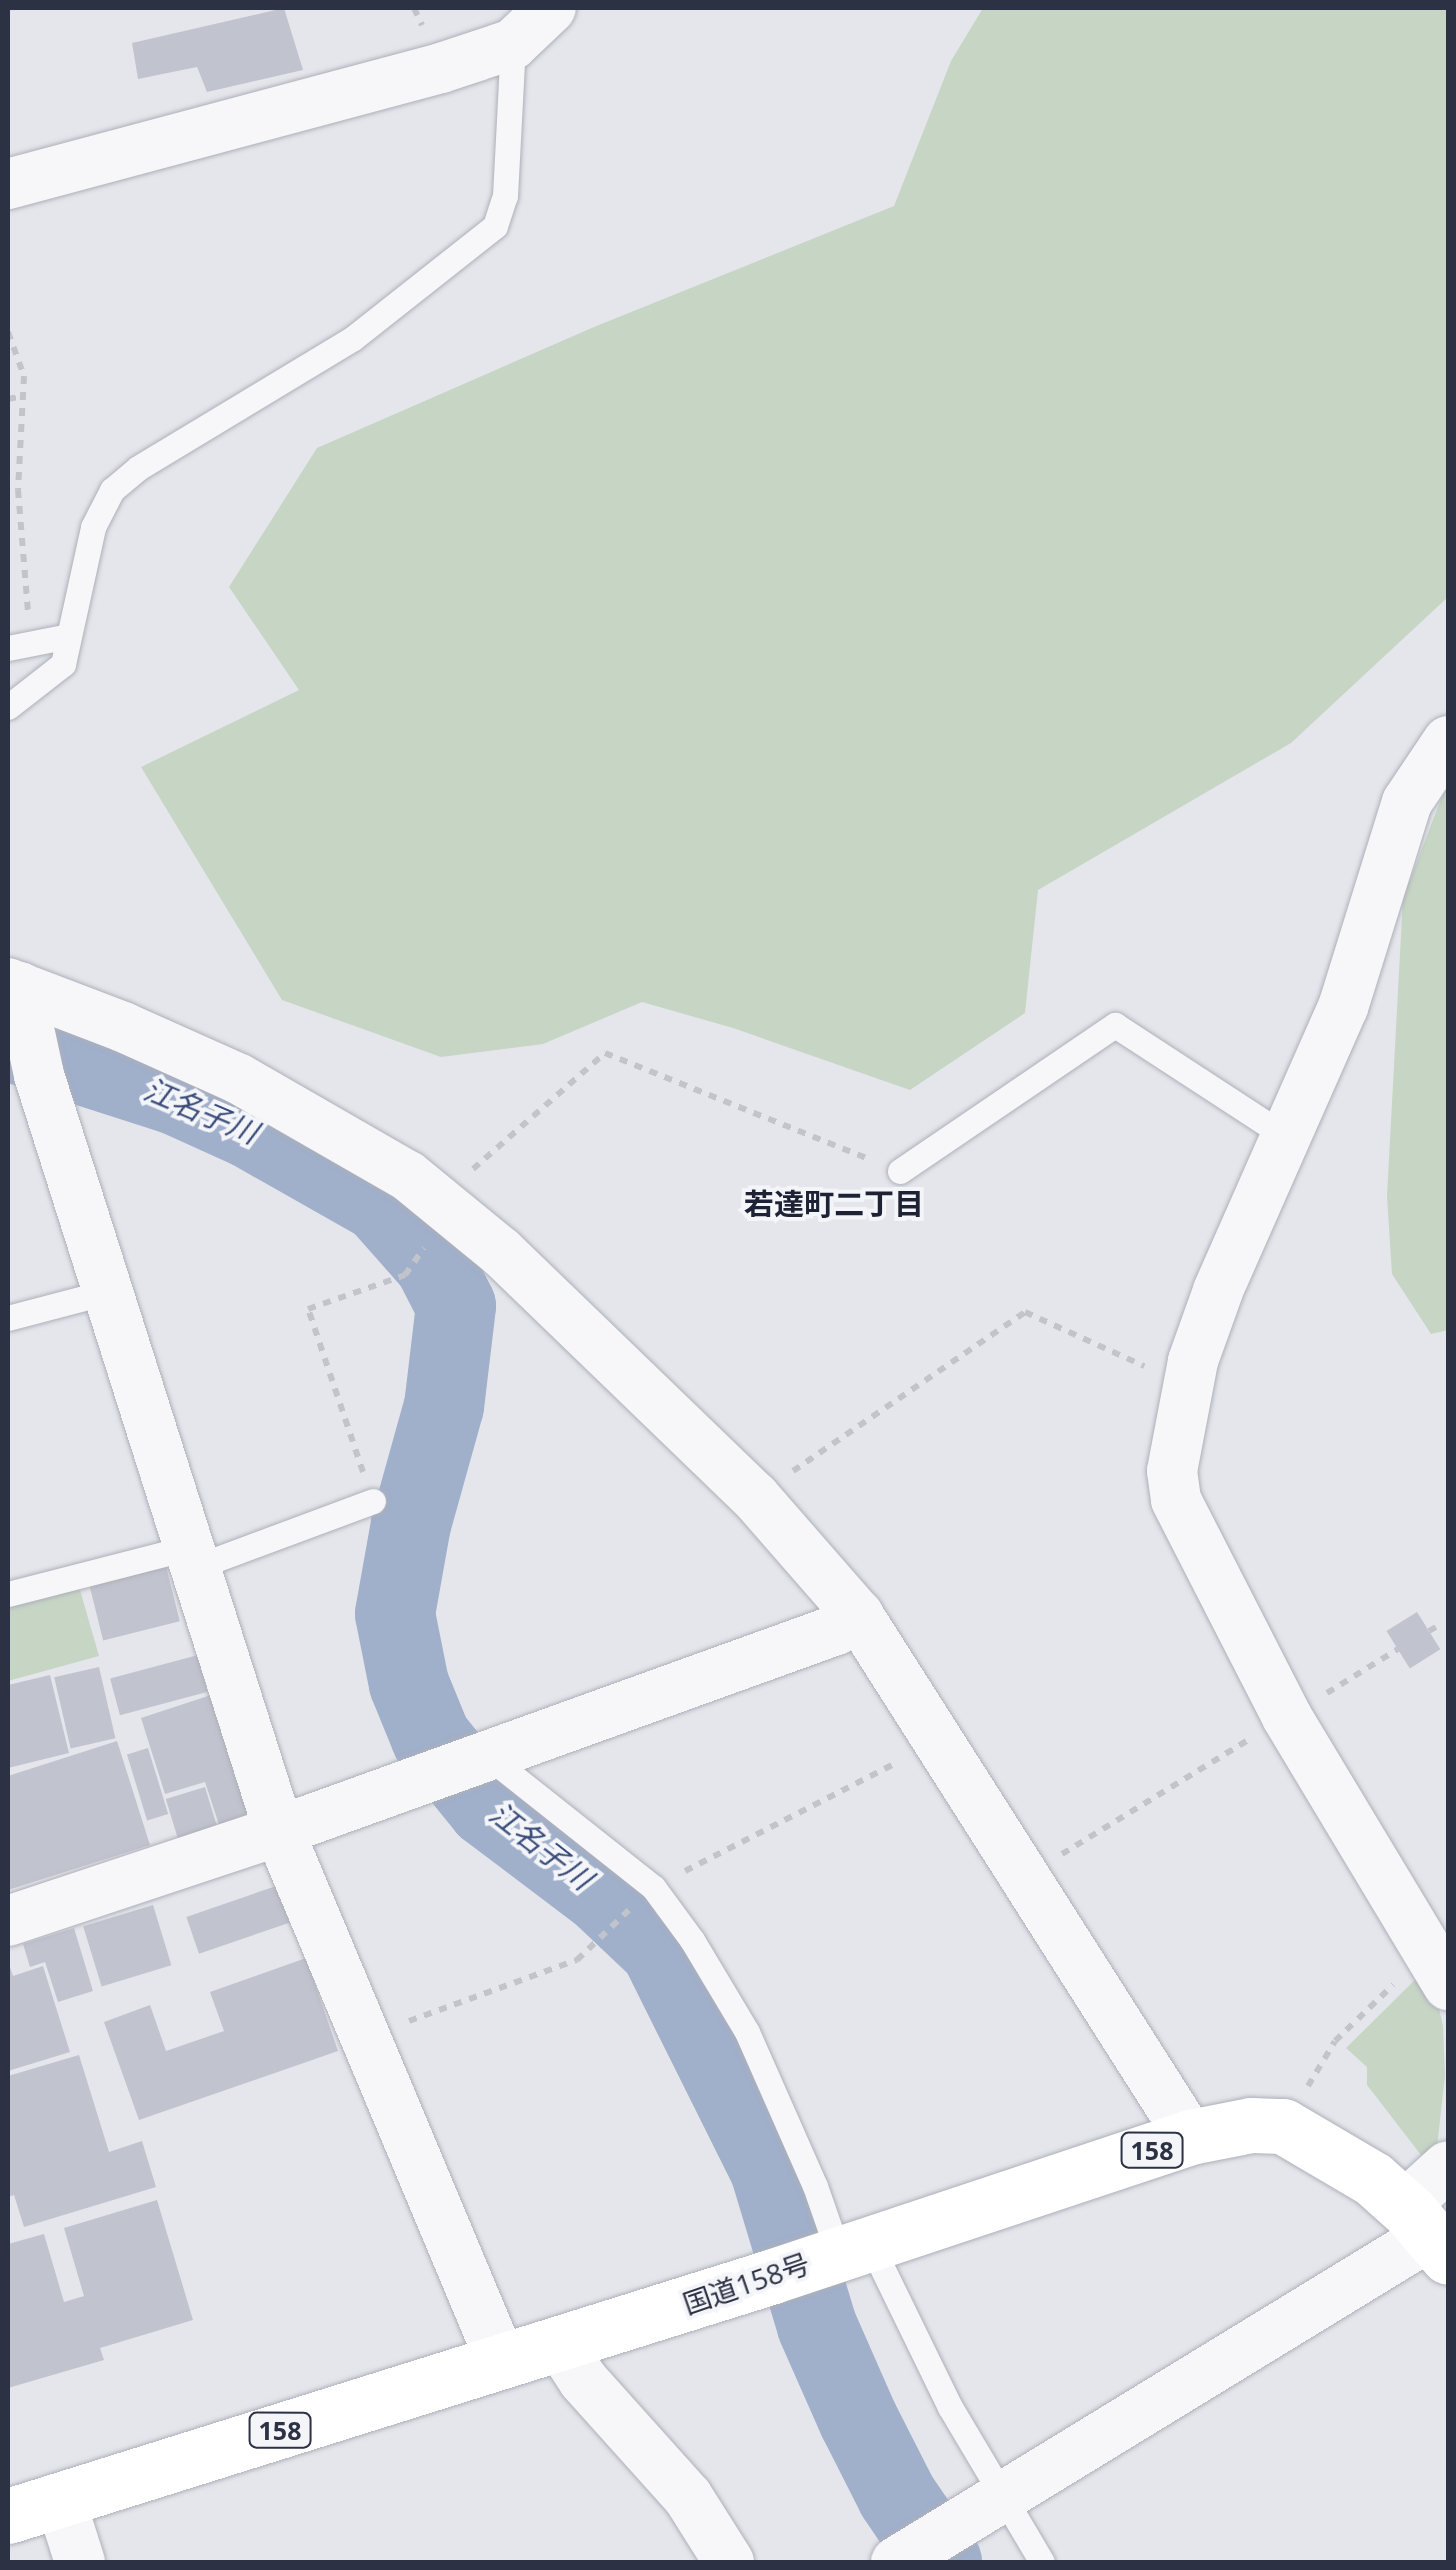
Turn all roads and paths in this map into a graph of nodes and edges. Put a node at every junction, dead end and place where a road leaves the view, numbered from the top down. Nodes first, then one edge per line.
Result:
1 (551, 8) edge
2 (513, 44) junction
3 (8, 184) edge
4 (8, 332) edge
5 (22, 396) junction
6 (8, 399) edge
7 (68, 636) junction
8 (19, 646) edge
9 (8, 707) edge
10 (1448, 740) edge
11 (17, 993) edge
12 (31, 1084) edge
13 (1285, 1136) junction
14 (900, 1172) joint
15 (444, 1205) junction
16 (107, 1292) junction
17 (8, 1318) edge
18 (1186, 1394) junction
19 (755, 1498) junction
20 (373, 1501) joint
21 (190, 1558) junction
22 (8, 1594) edge
23 (858, 1615) junction
24 (1398, 1649) dead end
25 (1336, 1687) dead end
26 (1241, 1744) dead end
27 (485, 1754) junction
28 (278, 1831) junction
29 (1025, 1876) junction
30 (8, 1921) edge
31 (1426, 1980) edge
32 (1336, 2040) dead end
33 (1190, 2138) junction
34 (1448, 2166) edge
35 (1428, 2233) edge
36 (843, 2250) junction
37 (559, 2343) junction
38 (501, 2360) junction
39 (1000, 2498) junction
40 (60, 2499) junction
41 (8, 2516) edge
42 (903, 2558) edge
43 (80, 2562) edge
44 (729, 2562) edge
45 (1042, 2562) edge

1 - 2 street
2 - 3 street
2 - 7 lane
4 - 5 path
5 - 6 path
5 - 8 path
7 - 8 lane
7 - 9 lane
10 - 13 street
11 - 12 street
11 - 15 street
12 - 16 street
13 - 14 lane
13 - 18 street
14 - 15 path
15 - 19 street
15 - 20 path
16 - 17 lane
16 - 21 street
18 - 19 path
18 - 31 street
19 - 23 street
20 - 21 lane
21 - 22 lane
21 - 28 street
23 - 27 street
23 - 29 street
24 - 25 path
26 - 29 path
27 - 28 street
27 - 36 lane
28 - 30 street
28 - 38 street
29 - 33 street
31 - 32 path
33 - 35 highway, 国道158号 / 158
33 - 36 highway, 国道158号 / 158
34 - 35 street
35 - 39 street
36 - 37 highway, 国道158号 / 158
36 - 39 lane
37 - 38 highway, 国道158号 / 158
37 - 44 street
38 - 40 highway, 国道158号 / 158
39 - 42 street
39 - 45 lane
40 - 41 highway, 国道158号 / 158
40 - 43 street

